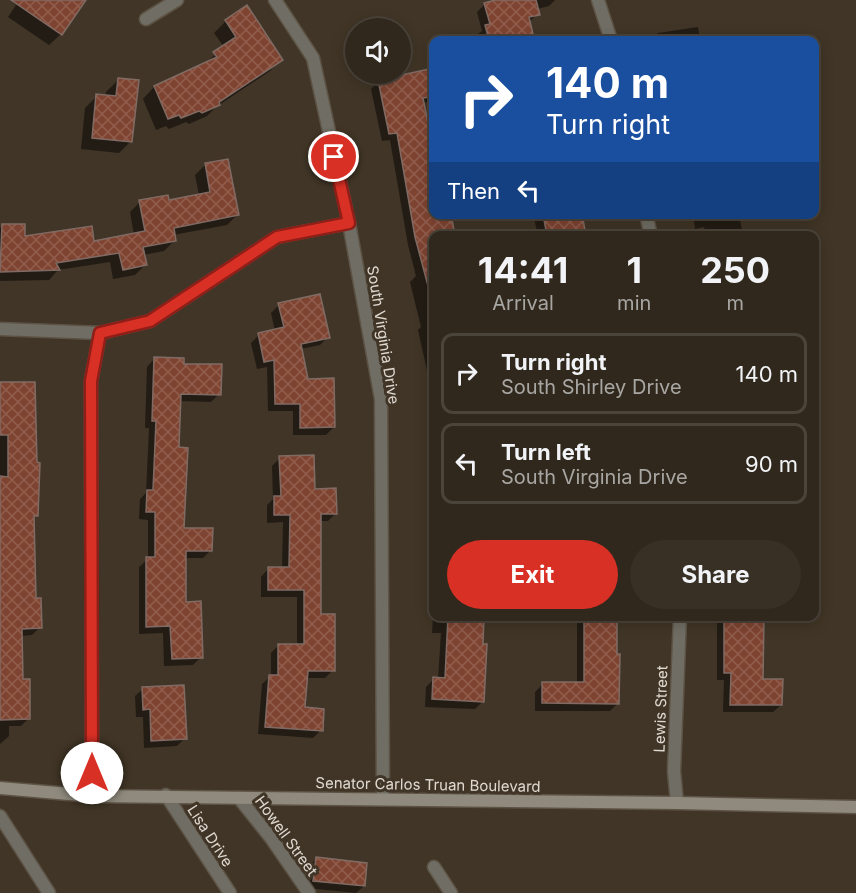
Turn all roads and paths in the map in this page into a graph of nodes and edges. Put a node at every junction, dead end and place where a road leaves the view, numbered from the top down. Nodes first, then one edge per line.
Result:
1 (177, 0) edge
2 (275, 0) edge
3 (598, 0) edge
4 (146, 19) dead end
5 (610, 36) edge
6 (349, 223) junction
7 (0, 329) edge
8 (100, 333) junction
9 (680, 621) edge
10 (0, 788) edge
11 (166, 795) junction
12 (92, 796) junction
13 (239, 798) junction
14 (383, 799) junction
15 (678, 803) junction
16 (856, 807) edge
17 (0, 816) edge
18 (434, 867) dead end
19 (49, 893) edge
20 (230, 893) edge
21 (309, 893) edge
22 (451, 893) edge

1 - 4 street
2 - 6 street, South Virginia Drive
3 - 5 street
6 - 8 street
6 - 14 street, South Virginia Drive
7 - 8 street
8 - 12 street
9 - 15 street, Lewis Street
10 - 12 main road, Senator Carlos Truan Boulevard
11 - 12 main road, Senator Carlos Truan Boulevard
11 - 13 main road, Senator Carlos Truan Boulevard
11 - 20 street, Lisa Drive
13 - 14 main road, Senator Carlos Truan Boulevard
13 - 21 street, Howell Street
14 - 15 main road, Senator Carlos Truan Boulevard
15 - 16 main road, Senator Carlos Truan Boulevard
17 - 19 street
18 - 22 street

